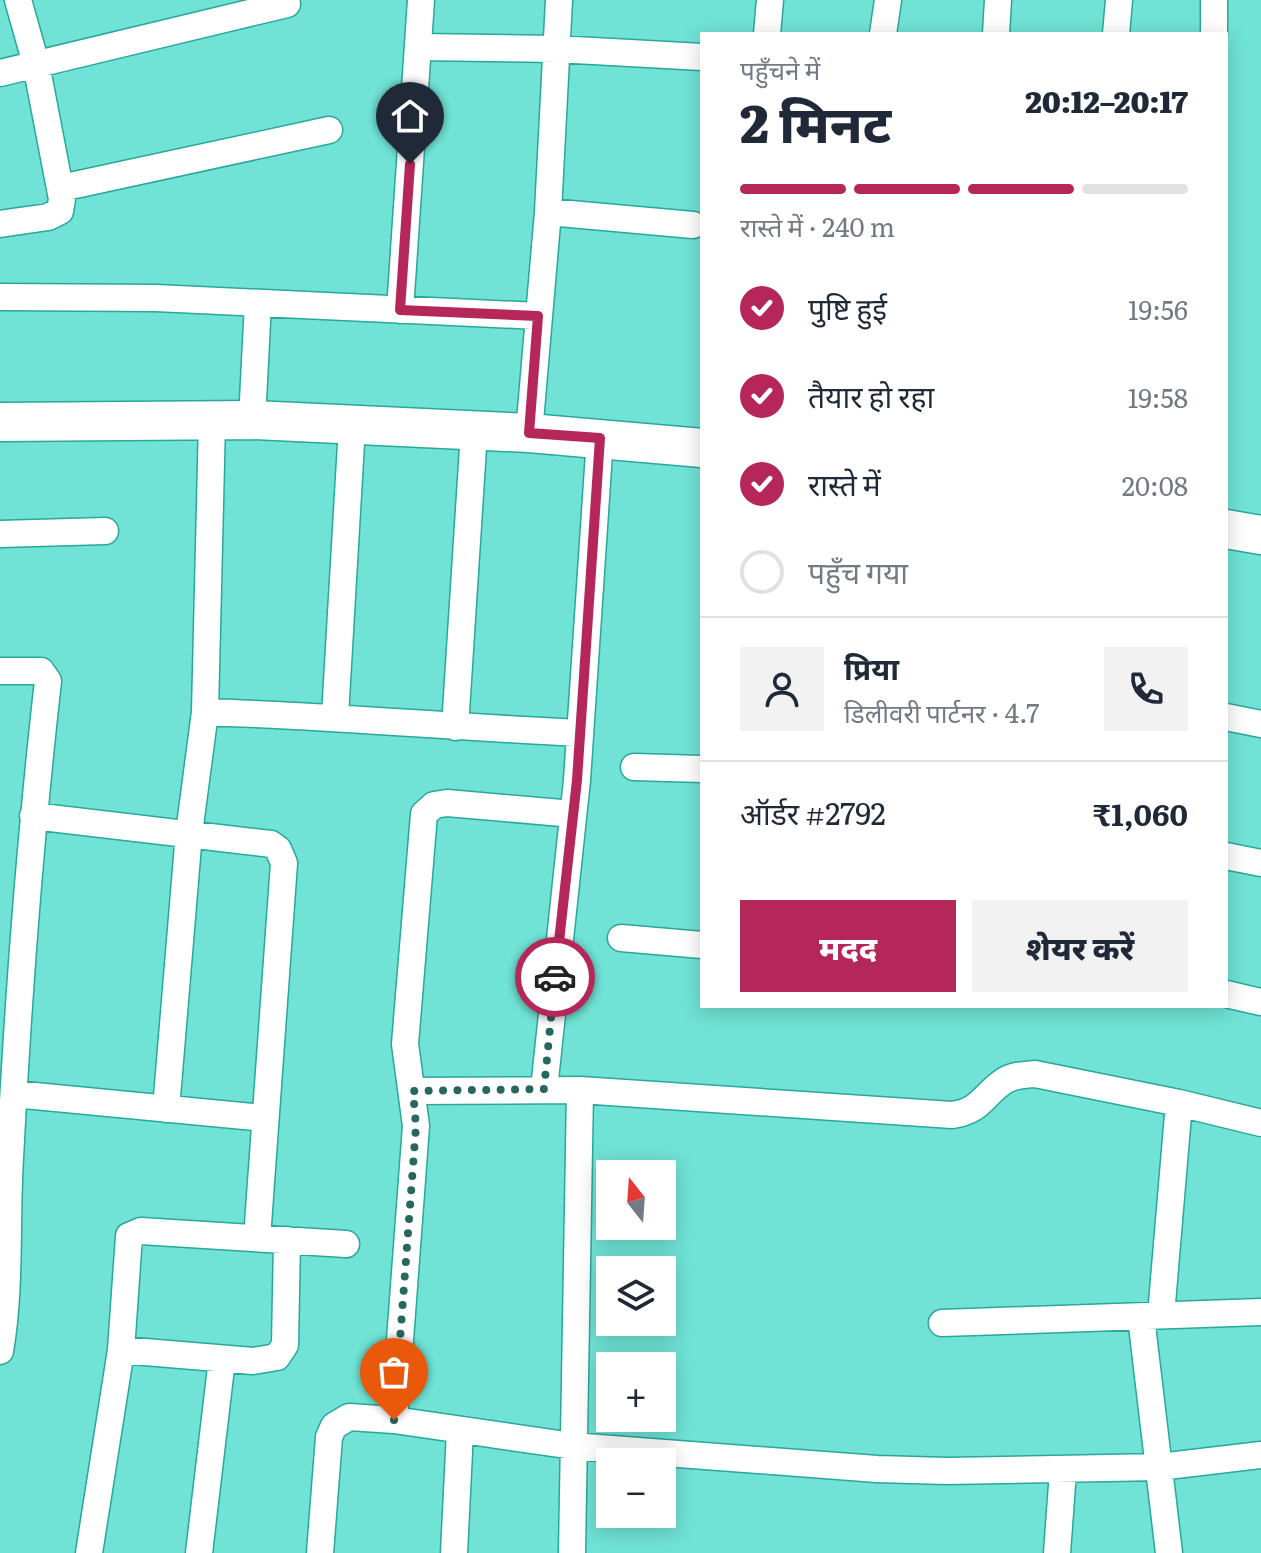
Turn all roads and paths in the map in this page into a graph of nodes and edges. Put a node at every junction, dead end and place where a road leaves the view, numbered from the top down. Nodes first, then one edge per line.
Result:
1 (18, 0) edge
2 (421, 0) edge
3 (559, 0) edge
4 (770, 0) edge
5 (888, 0) edge
6 (998, 0) edge
7 (1119, 0) edge
8 (1214, 0) edge
9 (287, 4) dead end
10 (767, 32) edge
11 (883, 32) edge
12 (996, 32) edge
13 (1116, 32) edge
14 (1214, 32) edge
15 (418, 47) junction
16 (557, 49) junction
17 (700, 57) edge
18 (36, 64) junction
19 (0, 73) edge
20 (329, 130) dead end
21 (61, 188) junction
22 (548, 212) junction
23 (0, 224) edge
24 (693, 225) dead end
25 (0, 297) edge
26 (258, 303) junction
27 (400, 310) junction
28 (538, 316) junction
29 (252, 420) junction
30 (212, 421) junction
31 (0, 422) edge
32 (352, 426) junction
33 (474, 432) junction
34 (529, 433) junction
35 (600, 438) junction
36 (700, 448) edge
37 (1228, 529) edge
38 (105, 531) dead end
39 (0, 534) edge
40 (1261, 535) edge
41 (0, 671) edge
42 (205, 712) junction
43 (335, 716) junction
44 (1228, 717) edge
45 (1261, 724) edge
46 (455, 727) junction
47 (580, 733) junction
48 (634, 767) dead end
49 (700, 769) edge
50 (573, 814) junction
51 (33, 816) junction
52 (189, 833) junction
53 (1228, 856) edge
54 (1261, 863) edge
55 (621, 938) dead end
56 (700, 945) edge
57 (1228, 994) edge
58 (1261, 1002) edge
59 (544, 1089) junction
60 (580, 1090) junction
61 (413, 1091) junction
62 (14, 1094) junction
63 (1179, 1103) junction
64 (166, 1109) junction
65 (264, 1118) junction
66 (1261, 1123) edge
67 (5, 1160) edge
68 (257, 1238) junction
69 (287, 1240) junction
70 (346, 1244) dead end
71 (4, 1287) edge
72 (1261, 1312) edge
73 (1151, 1316) junction
74 (942, 1323) dead end
75 (121, 1350) junction
76 (0, 1351) edge
77 (222, 1359) junction
78 (394, 1420) junction
79 (460, 1431) junction
80 (573, 1446) junction
81 (1261, 1455) edge
82 (1159, 1467) junction
83 (1063, 1471) junction
84 (89, 1553) edge
85 (199, 1553) edge
86 (320, 1553) edge
87 (454, 1553) edge
88 (572, 1553) edge
89 (1057, 1553) edge
90 (1169, 1553) edge

1 - 18 street
2 - 15 street
3 - 16 street
4 - 10 street
5 - 11 street
6 - 12 street
7 - 13 street
8 - 14 street
9 - 18 street
15 - 16 street
15 - 27 street
16 - 17 street
16 - 22 street
18 - 19 street
18 - 21 street
20 - 21 street
21 - 23 street
22 - 24 street
22 - 28 street
25 - 26 street
26 - 27 street
26 - 29 street
27 - 28 street
28 - 34 street
29 - 30 street
29 - 32 street
30 - 31 street
30 - 42 street
32 - 33 street
32 - 43 street
33 - 34 street
33 - 46 street
34 - 35 street
35 - 36 street
35 - 47 street
37 - 40 street
38 - 39 street
41 - 51 street
42 - 43 street
42 - 52 street
43 - 46 street
44 - 45 street
46 - 47 street
47 - 50 street
48 - 49 street
50 - 59 street
50 - 61 street
51 - 52 street
51 - 62 street
52 - 64 street
52 - 65 street
53 - 54 street
55 - 56 street
57 - 58 street
59 - 60 street
59 - 61 street
60 - 63 street
60 - 80 street
61 - 78 street
62 - 64 street
62 - 67 street
63 - 66 street
63 - 73 street
64 - 65 street
65 - 68 street
67 - 71 street
68 - 69 street
68 - 75 street
69 - 70 street
69 - 77 street
71 - 76 street
72 - 73 street
73 - 74 street
73 - 82 street
75 - 77 street
75 - 84 street
77 - 85 street
78 - 79 street
78 - 86 street
79 - 80 street
79 - 87 street
80 - 83 street
80 - 88 street
81 - 82 street
82 - 83 street
82 - 90 street
83 - 89 street

